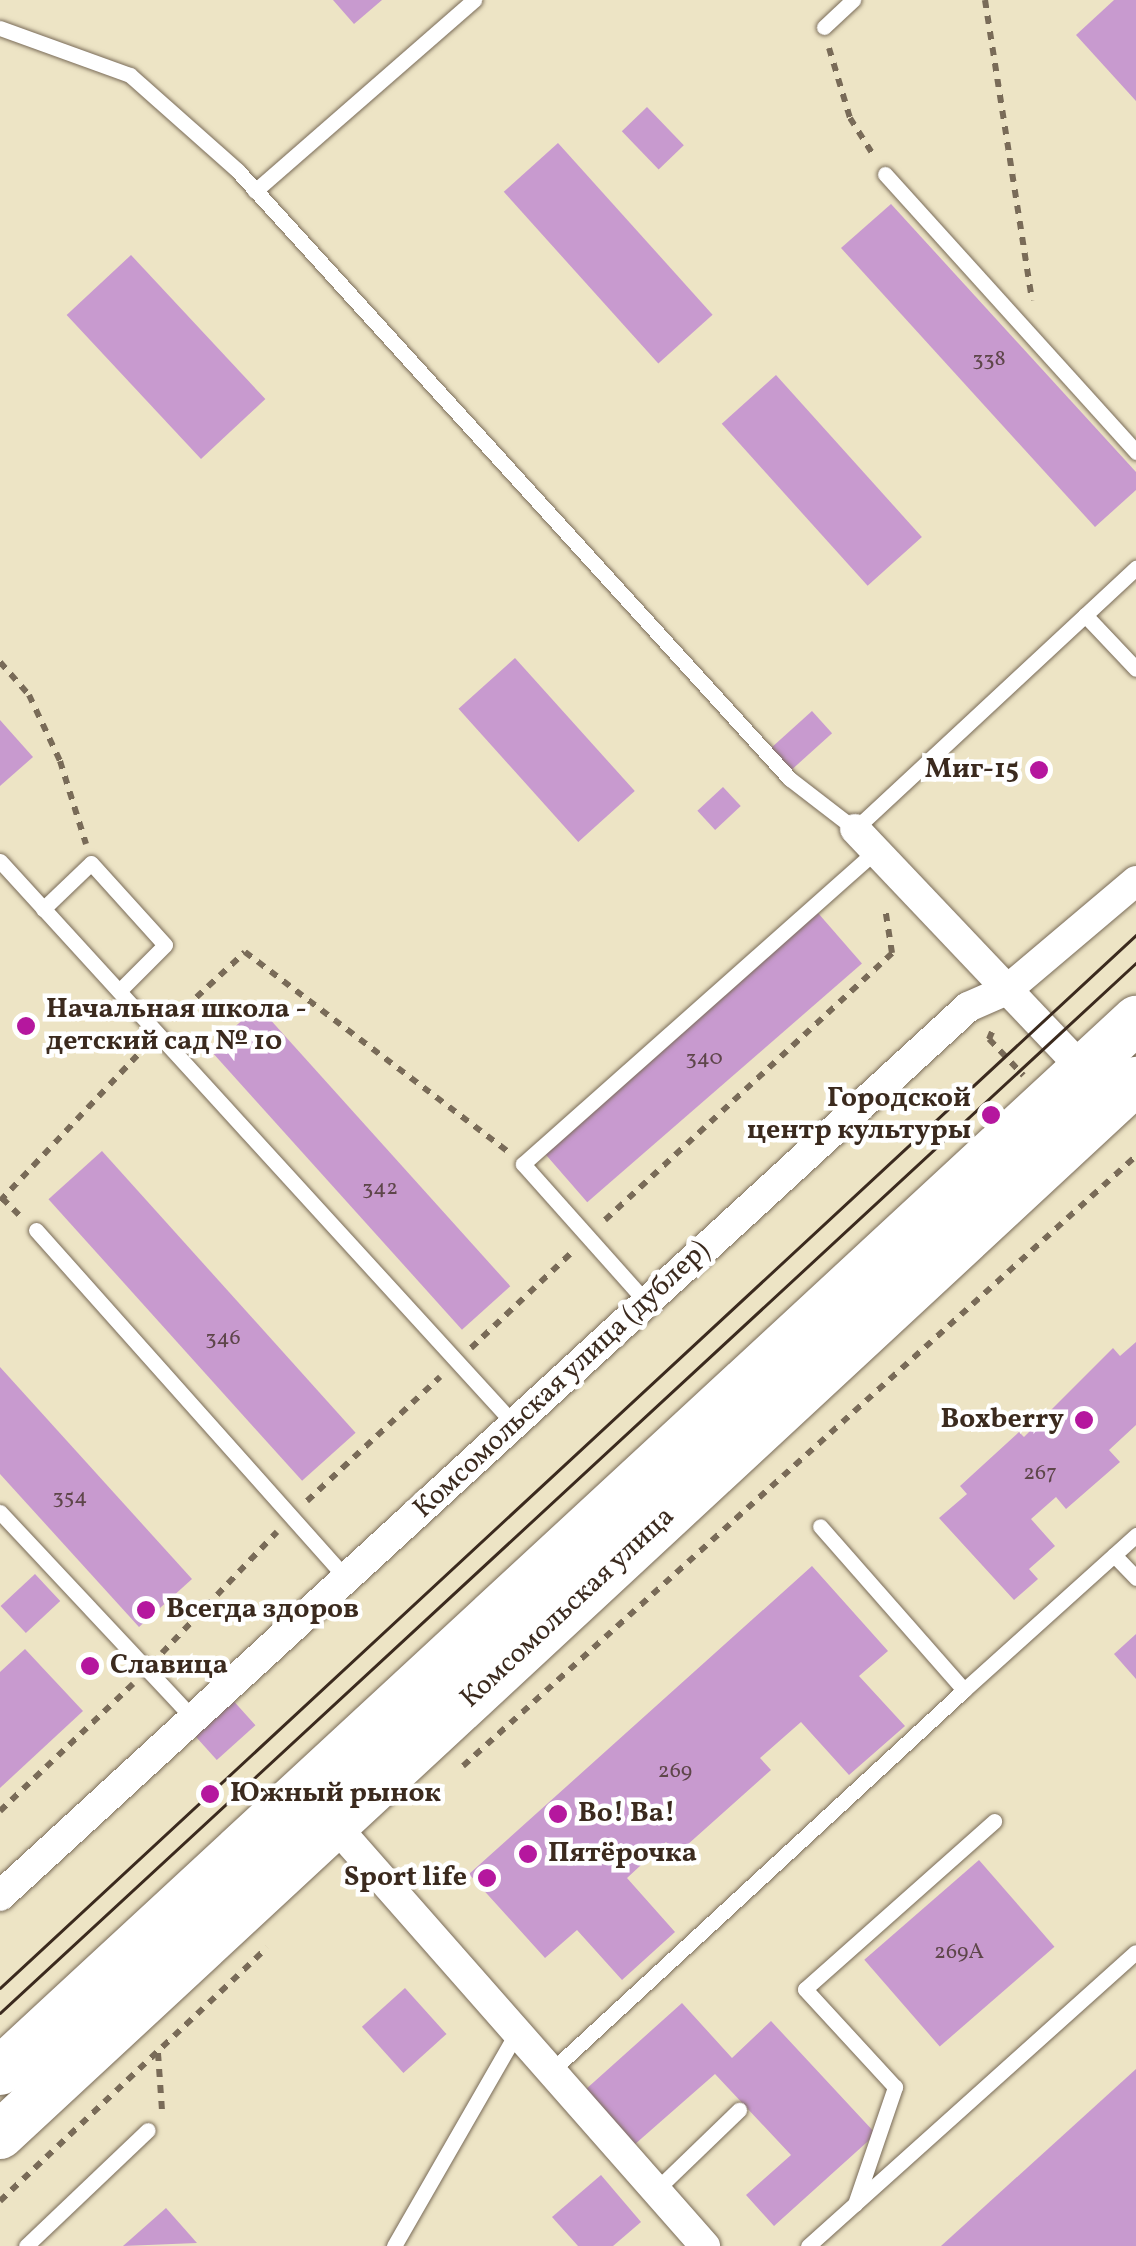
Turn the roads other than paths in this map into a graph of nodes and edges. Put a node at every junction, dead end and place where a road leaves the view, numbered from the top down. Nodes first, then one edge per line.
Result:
1 (474, 0) edge
2 (853, 0) edge
3 (824, 27) road end
4 (0, 28) edge
5 (885, 174) road end
6 (255, 191) junction
7 (1136, 452) edge
8 (1136, 568) edge
9 (1086, 614) junction
10 (1136, 668) edge
11 (865, 840) junction
12 (0, 861) edge
13 (1136, 881) edge
14 (43, 908) junction
15 (1007, 990) junction
16 (119, 992) junction
17 (1136, 1020) edge
18 (1083, 1069) junction
19 (1136, 1081) edge
20 (36, 1230) dead end
21 (646, 1302) junction
22 (514, 1424) junction
23 (0, 1512) edge
24 (820, 1526) dead end
25 (1136, 1536) edge
26 (1114, 1555) junction
27 (346, 1578) junction
28 (1136, 1578) edge
29 (964, 1690) junction
30 (194, 1718) junction
31 (319, 1807) junction
32 (994, 1822) dead end
33 (0, 1896) edge
34 (1136, 1952) edge
35 (516, 2034) junction
36 (0, 2071) edge
37 (549, 2074) junction
38 (740, 2110) dead end
39 (148, 2130) road end
40 (0, 2135) edge
41 (655, 2191) junction
42 (855, 2204) junction
43 (26, 2246) edge
44 (394, 2246) edge
45 (704, 2246) edge
46 (808, 2246) edge

1 - 6 lane
2 - 3 lane
4 - 6 lane
5 - 7 lane
6 - 11 lane
8 - 9 lane
9 - 10 lane
9 - 11 lane
11 - 15 street
11 - 21 lane
12 - 14 lane
13 - 15 street, Комсомольская улица (дублер)
14 - 16 lane
14 - 16 lane
15 - 18 street
15 - 21 street, Комсомольская улица (дублер)
16 - 22 lane
17 - 18 main road, Комсомольская улица
18 - 31 main road, Комсомольская улица
19 - 31 main road, Комсомольская улица
20 - 27 lane
21 - 22 street, Комсомольская улица (дублер)
22 - 27 street, Комсомольская улица (дублер)
23 - 30 lane
24 - 29 lane
25 - 26 lane
26 - 28 lane
26 - 29 lane
27 - 30 street, Комсомольская улица (дублер)
29 - 37 lane
30 - 33 street, Комсомольская улица (дублер)
31 - 35 street
31 - 36 main road, Комсомольская улица
31 - 40 main road, Комсомольская улица
32 - 42 lane
34 - 42 lane
35 - 37 street
35 - 44 lane
37 - 41 street
38 - 41 lane
39 - 43 lane
41 - 45 street
42 - 46 lane

